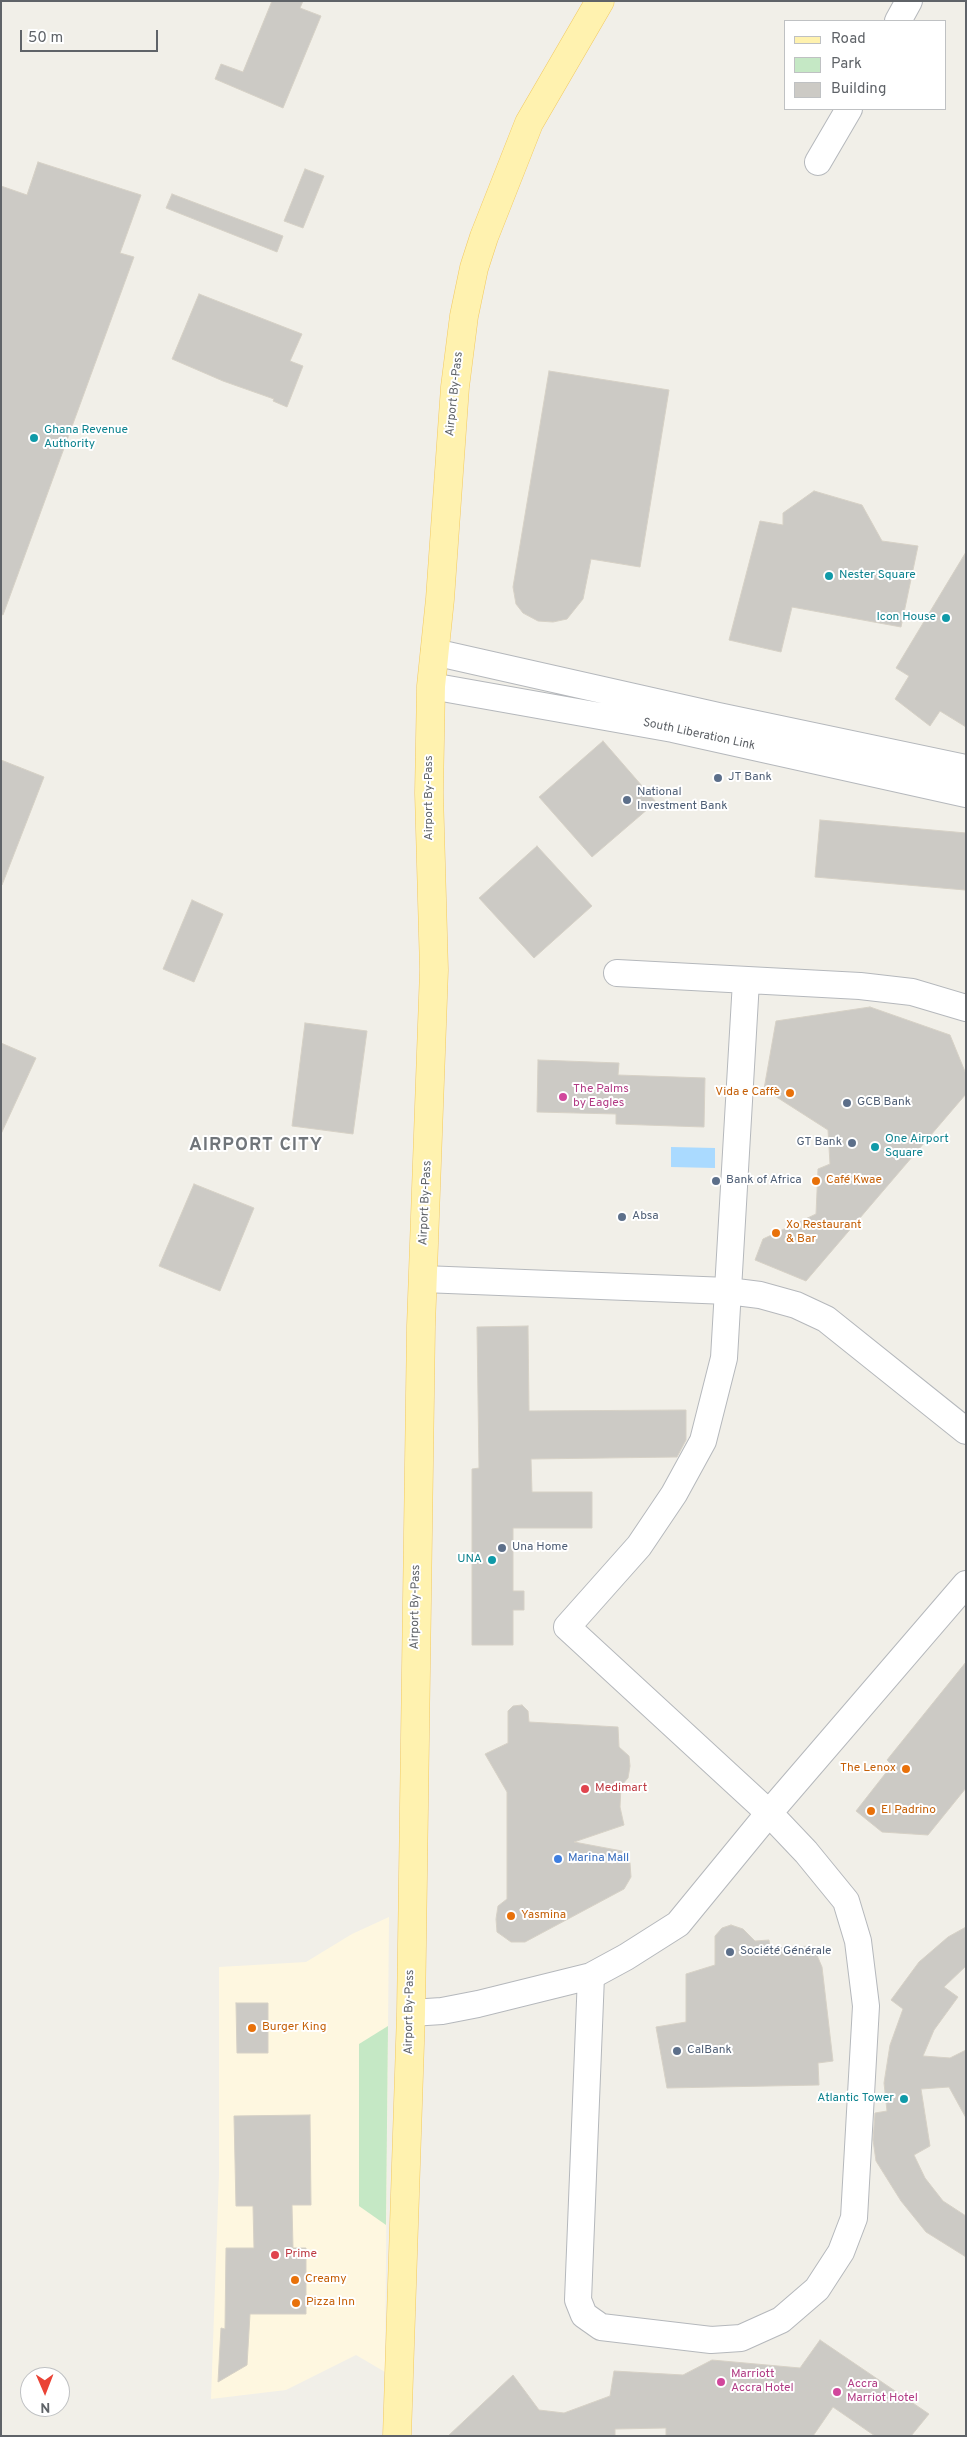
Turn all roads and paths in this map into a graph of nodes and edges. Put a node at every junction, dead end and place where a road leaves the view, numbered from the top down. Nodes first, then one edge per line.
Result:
1 (600, 1) edge
2 (909, 1) edge
3 (899, 20) edge
4 (848, 110) edge
5 (818, 162) dead end
6 (434, 652) junction
7 (431, 686) junction
8 (966, 768) edge
9 (966, 794) edge
10 (617, 973) dead end
11 (746, 981) junction
12 (966, 1008) edge
13 (423, 1280) junction
14 (728, 1291) junction
15 (966, 1431) edge
16 (966, 1584) edge
17 (769, 1813) junction
18 (591, 1976) junction
19 (411, 2013) junction
20 (397, 2436) edge

1 - 6 main road, Airport By-Pass
2 - 3 street
4 - 5 street
6 - 7 main road, Airport By-Pass
6 - 8 street, South Liberation Link
7 - 9 street, South Liberation Link
7 - 13 main road, Airport By-Pass
10 - 11 street
11 - 12 street
11 - 14 street
13 - 14 street
13 - 19 main road, Airport By-Pass
14 - 15 street
14 - 17 street
16 - 17 street
17 - 18 street
17 - 18 street
18 - 19 street
19 - 20 main road, Airport By-Pass

